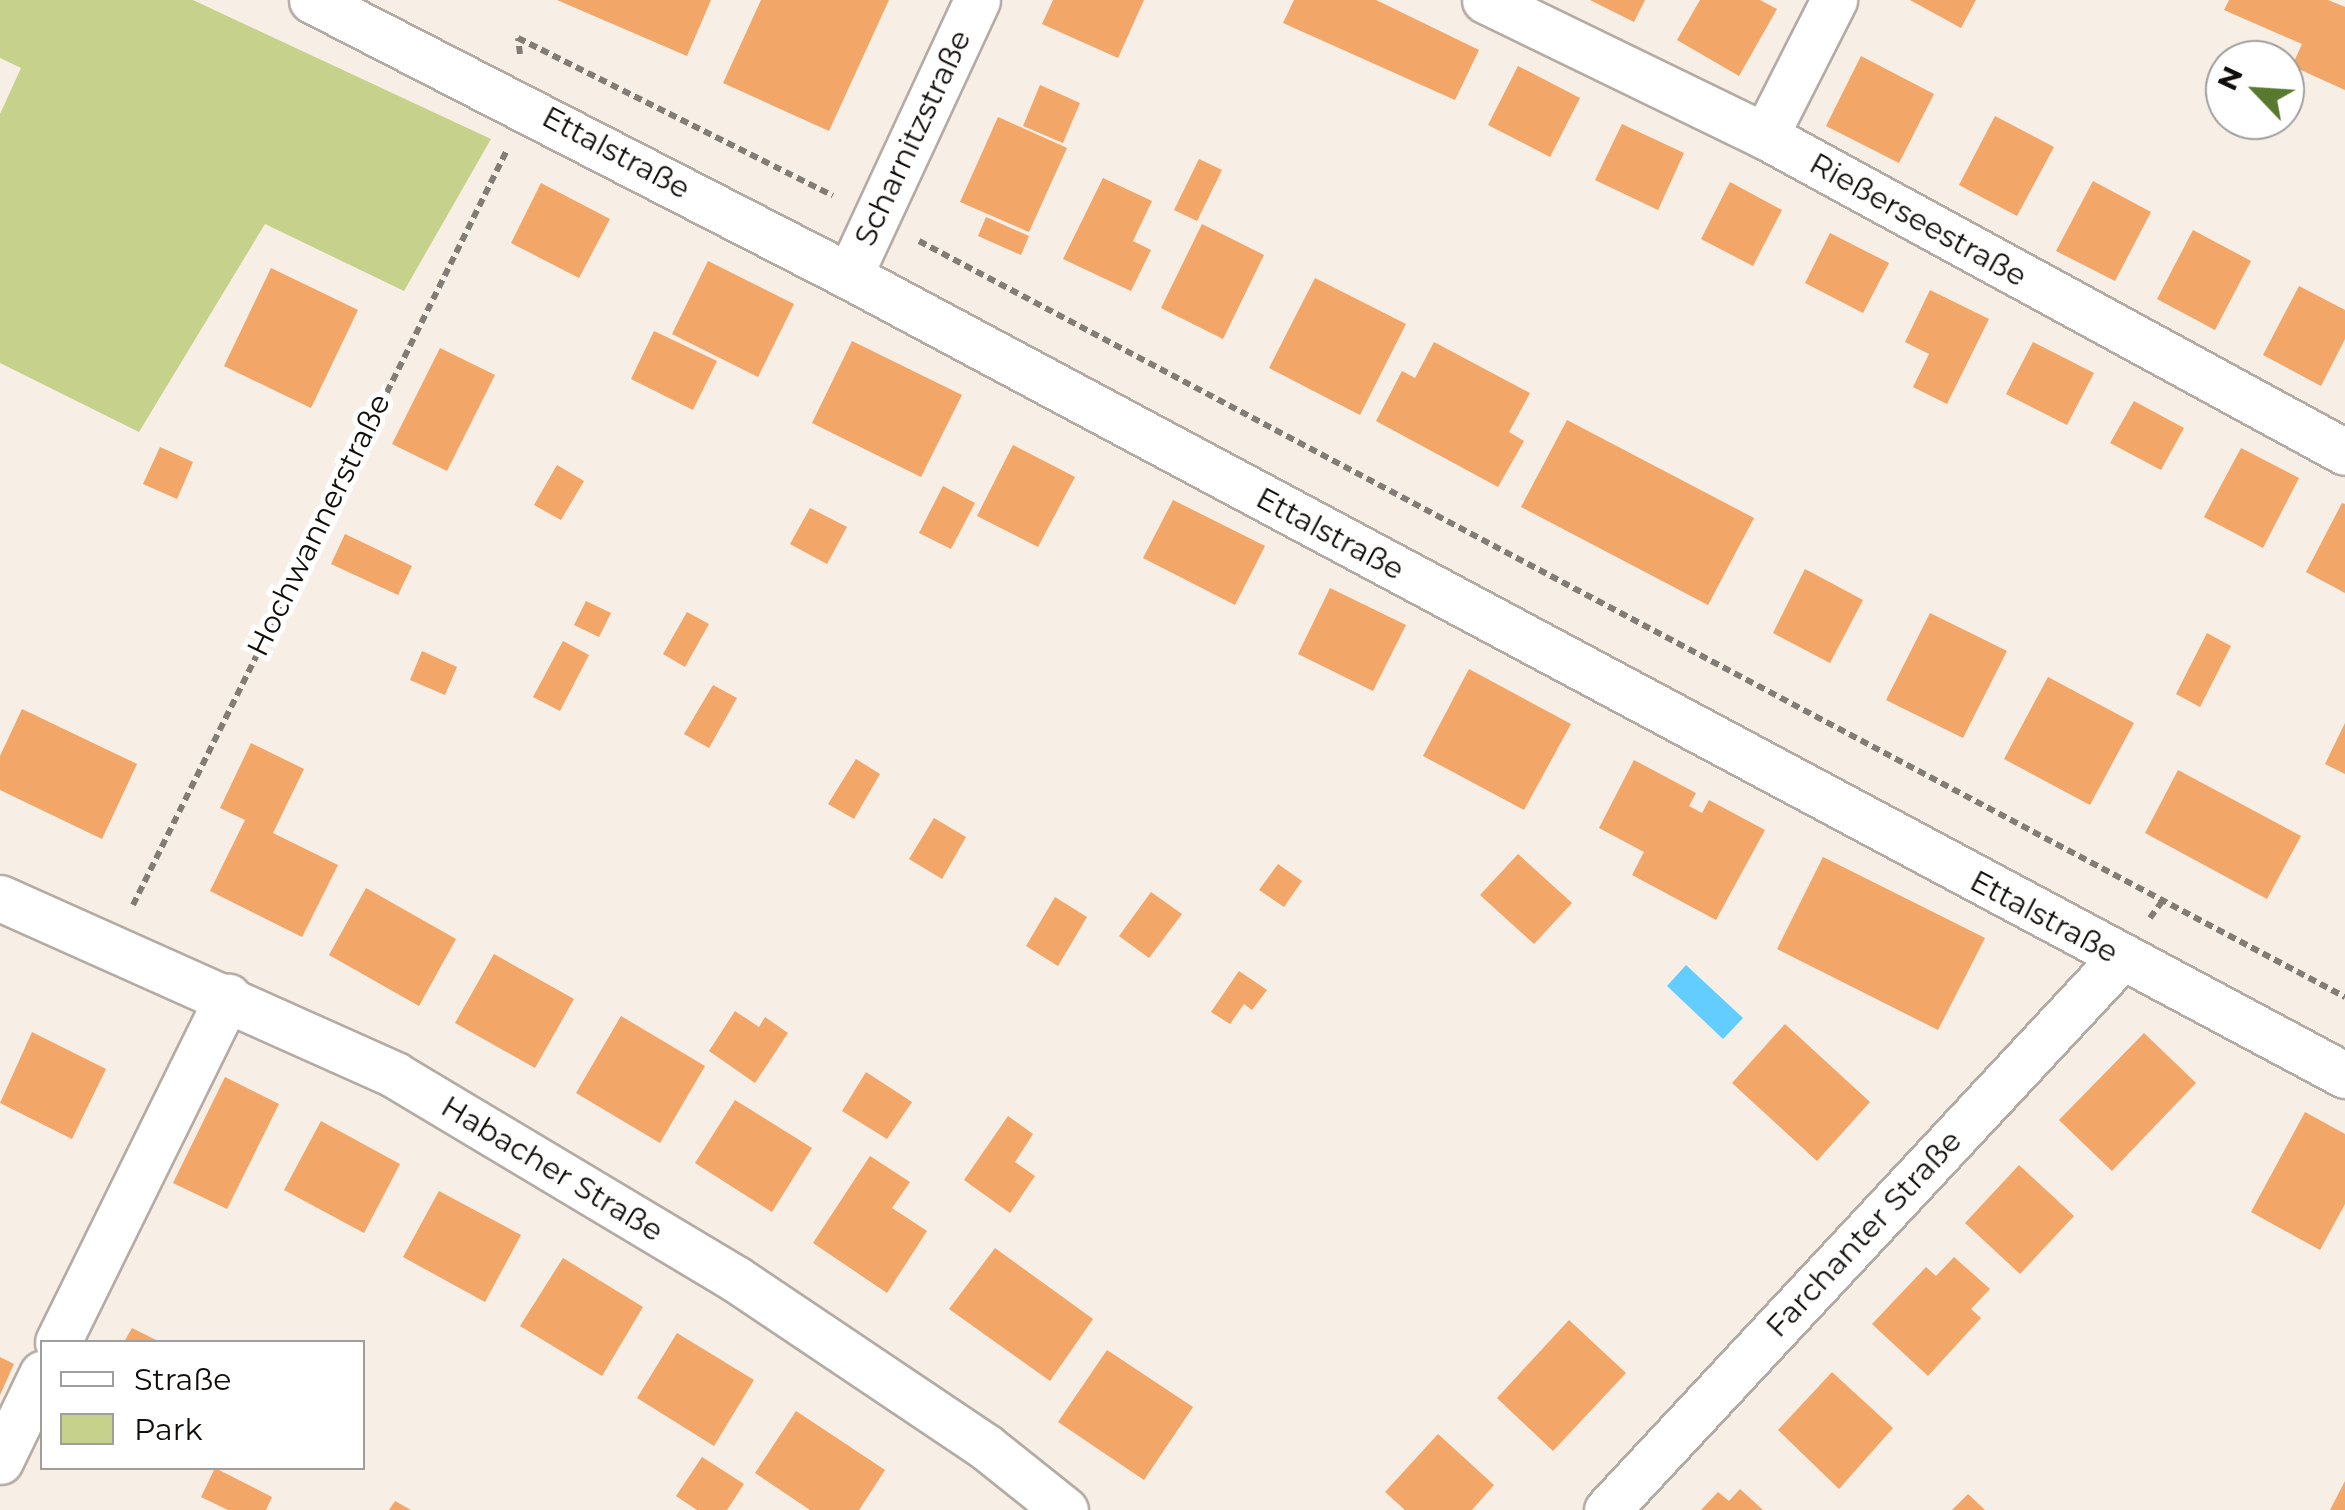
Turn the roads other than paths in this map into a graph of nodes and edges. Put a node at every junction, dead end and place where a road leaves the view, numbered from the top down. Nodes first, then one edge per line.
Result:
1 (312, 0) edge
2 (978, 0) edge
3 (1485, 0) edge
4 (1834, 0) edge
5 (1765, 136) junction
6 (849, 276) junction
7 (2345, 452) edge
8 (0, 898) edge
9 (2121, 958) junction
10 (228, 997) junction
11 (2345, 1075) edge
12 (59, 1340) edge
13 (40, 1378) edge
14 (0, 1461) edge
15 (1064, 1510) edge
16 (1608, 1510) edge

1 - 6 street, Ettalstraße
2 - 6 street, Scharnitzstraße
3 - 5 street, Rießerseestraße
4 - 5 street
5 - 7 street, Rießerseestraße
6 - 9 street, Ettalstraße
8 - 10 street, Habacher Straße
9 - 11 street, Ettalstraße
9 - 16 street, Farchanter Straße
10 - 12 street
10 - 15 street, Habacher Straße
13 - 14 street

